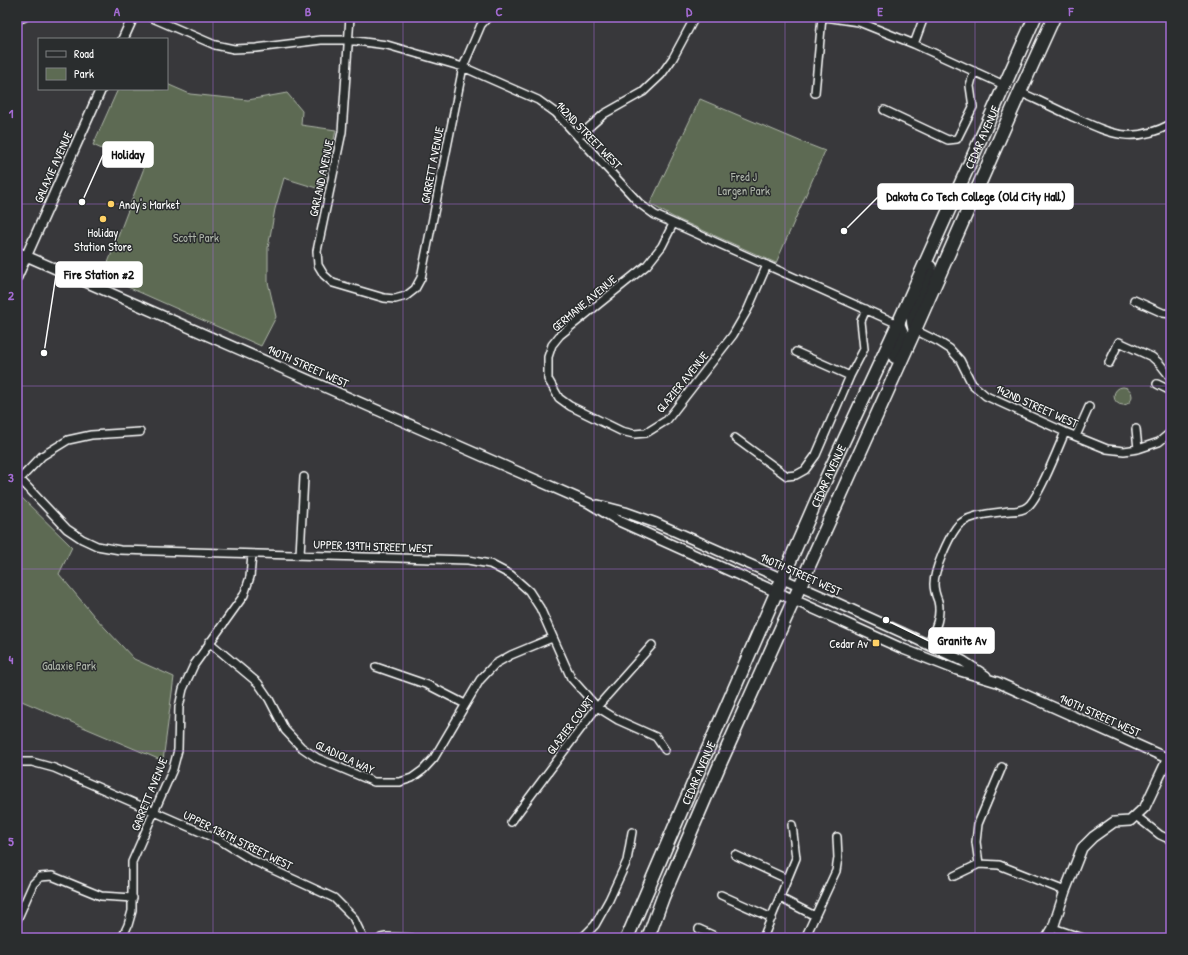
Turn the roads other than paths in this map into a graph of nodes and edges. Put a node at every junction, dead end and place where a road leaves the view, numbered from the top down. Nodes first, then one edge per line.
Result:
1 (25, 17) edge
2 (133, 17) edge
3 (150, 17) edge
4 (350, 17) edge
5 (488, 17) edge
6 (695, 17) edge
7 (824, 17) edge
8 (924, 17) edge
9 (1035, 17) edge
10 (1054, 17) edge
11 (17, 20) edge
12 (860, 20) edge
13 (123, 38) edge
14 (348, 40) junction
15 (914, 44) junction
16 (463, 67) junction
17 (974, 71) junction
18 (1004, 85) junction
19 (101, 90) edge
20 (1020, 92) junction
21 (815, 93) dead end
22 (884, 110) dead end
23 (1171, 124) edge
24 (578, 137) junction
25 (673, 224) junction
26 (938, 235) junction
27 (17, 252) edge
28 (26, 256) junction
29 (767, 265) junction
30 (17, 277) edge
31 (384, 298) joint
32 (1134, 300) dead end
33 (866, 309) junction
34 (1171, 314) edge
35 (898, 324) junction
36 (915, 330) junction
37 (796, 352) dead end
38 (1109, 363) dead end
39 (850, 376) junction
40 (1171, 378) edge
41 (1157, 384) dead end
42 (1171, 391) edge
43 (883, 401) junction
44 (570, 406) joint
45 (1089, 407) dead end
46 (1136, 429) dead end
47 (140, 432) dead end
48 (1065, 432) junction
49 (1171, 432) edge
50 (1076, 436) junction
51 (734, 438) dead end
52 (1138, 449) junction
53 (304, 477) dead end
54 (18, 478) edge
55 (589, 503) junction
56 (252, 554) junction
57 (300, 555) junction
58 (782, 579) junction
59 (800, 586) junction
60 (777, 592) junction
61 (794, 600) junction
62 (552, 638) junction
63 (209, 642) junction
64 (652, 644) dead end
65 (928, 644) junction
66 (376, 667) dead end
67 (997, 682) junction
68 (465, 704) junction
69 (597, 707) junction
70 (665, 750) dead end
71 (1170, 757) edge
72 (17, 762) edge
73 (1002, 767) dead end
74 (154, 812) junction
75 (1136, 816) junction
76 (511, 822) dead end
77 (792, 824) dead end
78 (632, 832) dead end
79 (837, 837) dead end
80 (1171, 840) edge
81 (736, 855) dead end
82 (979, 864) junction
83 (954, 876) dead end
84 (787, 879) junction
85 (1065, 891) junction
86 (721, 894) dead end
87 (132, 898) junction
88 (780, 898) junction
89 (815, 916) junction
90 (772, 918) junction
91 (17, 920) edge
92 (1053, 928) junction
93 (699, 929) dead end
94 (708, 936) edge
95 (122, 938) edge
96 (363, 938) edge
97 (381, 938) edge
98 (412, 938) edge
99 (582, 938) edge
100 (627, 938) edge
101 (648, 938) edge
102 (719, 938) edge
103 (763, 938) edge
104 (805, 938) edge
105 (1047, 938) edge
106 (1083, 938) edge

1 - 11 street
2 - 13 street
3 - 14 street, 142ND STREET WEST
4 - 14 street, GARLAND AVENUE
5 - 16 street, GARRETT AVENUE
6 - 24 street
7 - 12 street
7 - 21 street
8 - 15 street
9 - 18 highway, CEDAR AVENUE
10 - 20 highway, CEDAR AVENUE
12 - 15 street
14 - 16 street, 142ND STREET WEST
14 - 31 street, GARLAND AVENUE
15 - 17 street
16 - 24 street, 142ND STREET WEST
16 - 31 street, GARRETT AVENUE
17 - 18 street
17 - 22 street
18 - 26 highway, CEDAR AVENUE
19 - 28 street, GALAXIE AVENUE
20 - 23 street
20 - 36 highway, CEDAR AVENUE
24 - 25 street, 142ND STREET WEST
25 - 29 street, 142ND STREET WEST
25 - 44 street, GERMANE AVENUE
26 - 35 highway, CEDAR AVENUE
26 - 36 highway
27 - 28 street, 140TH STREET WEST
28 - 30 street, GALAXIE AVENUE
28 - 55 street, 140TH STREET WEST
29 - 33 street, 142ND STREET WEST
29 - 44 street, GLAZIER AVENUE
32 - 34 street
33 - 35 street, 142ND STREET WEST
33 - 39 street
35 - 43 highway
35 - 58 highway, CEDAR AVENUE
36 - 43 highway, CEDAR AVENUE
36 - 48 street, 142ND STREET WEST
37 - 39 street
38 - 40 street
39 - 51 street
41 - 42 street
43 - 59 highway, CEDAR AVENUE
45 - 50 street
46 - 52 street
47 - 54 street
48 - 50 street, 142ND STREET WEST
48 - 65 street
49 - 52 street, 142ND STREET WEST
50 - 52 street, 142ND STREET WEST
53 - 57 street
54 - 56 street, UPPER 139TH STREET WEST
55 - 58 street, 140TH STREET WEST
55 - 60 street, 140TH STREET WEST
56 - 57 street, UPPER 139TH STREET WEST
56 - 63 street, GARRETT AVENUE
57 - 62 street, UPPER 139TH STREET WEST
58 - 59 street, 140TH STREET WEST
58 - 60 highway, CEDAR AVENUE
59 - 61 highway, CEDAR AVENUE
59 - 65 street, 140TH STREET WEST
60 - 61 street, 140TH STREET WEST
60 - 100 highway, CEDAR AVENUE
61 - 67 street, 140TH STREET WEST
61 - 101 highway, CEDAR AVENUE
62 - 68 street, GLADIOLA WAY
62 - 69 street, UPPER 139TH STREET WEST
63 - 68 street, GLADIOLA WAY
63 - 74 street, GARRETT AVENUE
64 - 69 street, GLAZIER COURT
65 - 67 street, 140TH STREET WEST
66 - 68 street
67 - 71 street, 140TH STREET WEST
69 - 70 street, UPPER 139TH STREET WEST
69 - 76 street, GLAZIER COURT
71 - 75 street
72 - 74 street, UPPER 136TH STREET WEST
73 - 82 street
74 - 87 street, GARRETT AVENUE
74 - 96 street, UPPER 136TH STREET WEST
75 - 80 street
75 - 85 street
77 - 84 street
78 - 99 street
79 - 89 street
81 - 84 street
82 - 83 street
82 - 85 street
84 - 88 street
85 - 92 street
86 - 90 street
87 - 91 street
87 - 95 street, GARRETT AVENUE
88 - 89 street
88 - 90 street
89 - 104 street
90 - 103 street
92 - 105 street
92 - 106 street
93 - 94 street
94 - 102 street
97 - 98 street

